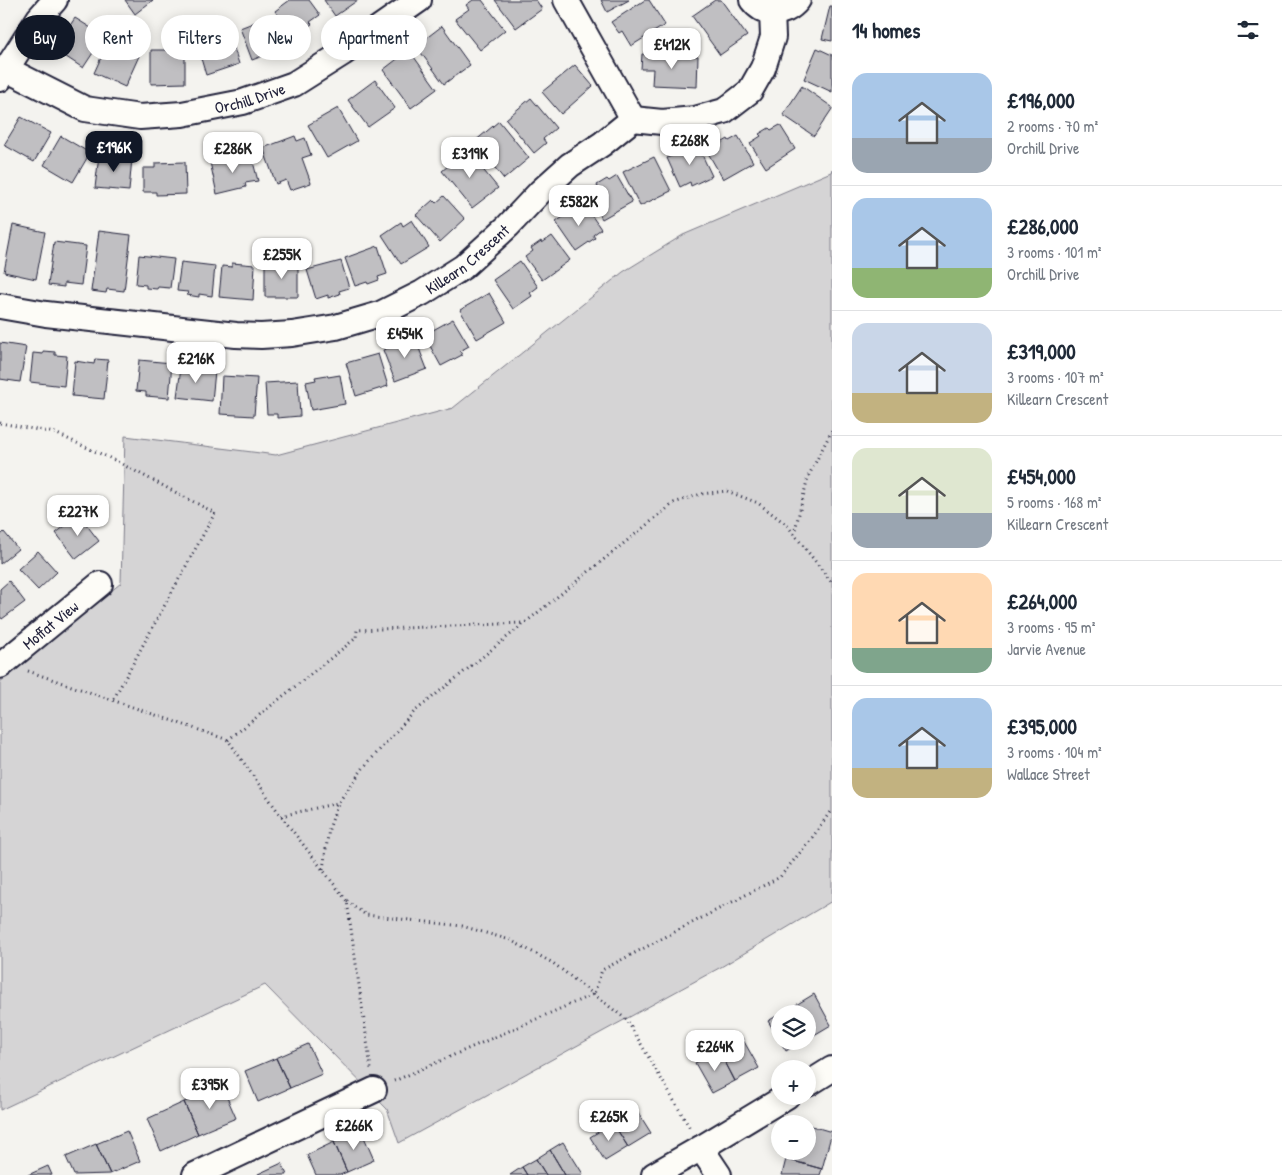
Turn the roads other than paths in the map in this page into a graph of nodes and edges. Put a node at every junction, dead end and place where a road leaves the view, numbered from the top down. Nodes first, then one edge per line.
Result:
1 (55, 0) edge
2 (419, 0) edge
3 (566, 0) edge
4 (752, 0) edge
5 (798, 0) edge
6 (772, 12) junction
7 (3, 74) edge
8 (633, 119) junction
9 (0, 306) edge
10 (100, 584) dead end
11 (2, 665) edge
12 (832, 1070) edge
13 (816, 1079) edge
14 (374, 1090) road end
15 (772, 1105) edge
16 (701, 1148) junction
17 (195, 1175) edge
18 (654, 1175) edge
19 (719, 1175) edge

1 - 7 street
2 - 7 street, Orchill Drive
3 - 8 street
4 - 6 street
5 - 6 street
6 - 8 street
8 - 9 street, Killearn Crescent
10 - 11 street, Moffat View
12 - 13 street
14 - 17 street
15 - 16 street
16 - 18 street
16 - 19 street

